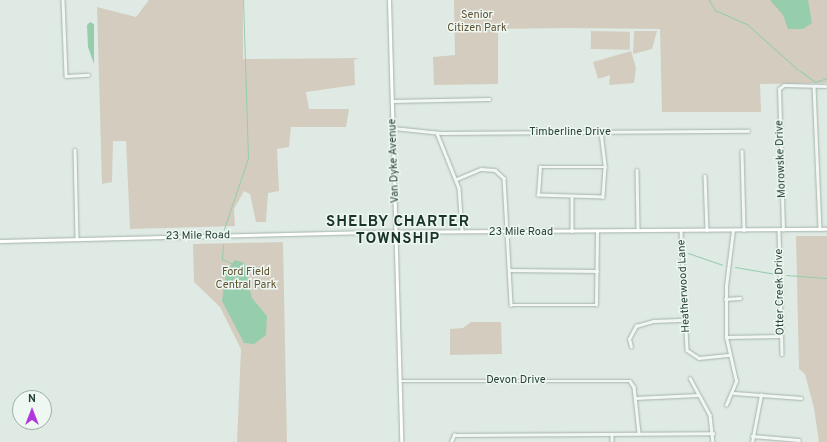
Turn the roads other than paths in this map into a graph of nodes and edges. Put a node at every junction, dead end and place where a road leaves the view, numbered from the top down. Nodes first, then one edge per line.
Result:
1 (63, 0) edge
2 (389, 0) edge
3 (88, 75) dead end
4 (814, 86) junction
5 (825, 86) dead end
6 (489, 99) dead end
7 (392, 101) junction
8 (393, 128) junction
9 (748, 131) dead end
10 (601, 132) junction
11 (438, 133) junction
12 (75, 150) dead end
13 (742, 151) dead end
14 (605, 167) junction
15 (637, 170) dead end
16 (706, 176) dead end
17 (457, 178) junction
18 (572, 198) junction
19 (820, 229) junction
20 (827, 229) edge
21 (681, 230) junction
22 (707, 230) junction
23 (732, 230) junction
24 (744, 230) junction
25 (781, 230) junction
26 (572, 231) junction
27 (597, 231) junction
28 (638, 231) junction
29 (397, 232) junction
30 (462, 232) junction
31 (507, 232) junction
32 (77, 239) junction
33 (0, 241) edge
34 (509, 270) junction
35 (597, 271) junction
36 (740, 298) dead end
37 (725, 299) junction
38 (686, 320) junction
39 (781, 336) junction
40 (726, 337) junction
41 (631, 347) dead end
42 (782, 354) dead end
43 (730, 355) junction
44 (690, 378) dead end
45 (400, 381) junction
46 (734, 393) junction
47 (698, 395) junction
48 (760, 395) junction
49 (635, 398) junction
50 (801, 398) dead end
51 (726, 405) dead end
52 (639, 433) junction
53 (713, 433) junction
54 (612, 434) junction
55 (752, 436) junction
56 (799, 440) dead end
57 (401, 442) edge
58 (451, 442) edge
59 (612, 442) edge
60 (713, 442) edge
61 (752, 442) edge

1 - 3 street
2 - 7 main road, Van Dyke Avenue
4 - 5 street
4 - 19 street
4 - 25 street, Morowske Drive
6 - 7 street
7 - 8 main road, Van Dyke Avenue
8 - 11 street, Timberline Drive
8 - 29 main road, Van Dyke Avenue
9 - 10 street, Timberline Drive
10 - 11 street, Timberline Drive
10 - 14 street
11 - 17 street
12 - 32 street
13 - 24 street
14 - 18 street
14 - 18 street
15 - 28 street
16 - 22 street
17 - 30 street
17 - 31 street
18 - 26 street
19 - 20 main road, 23 Mile Road
19 - 25 main road, 23 Mile Road
21 - 22 main road, 23 Mile Road
21 - 28 main road, 23 Mile Road
21 - 38 street, Heatherwood Lane
22 - 23 main road, 23 Mile Road
23 - 24 main road, 23 Mile Road
23 - 37 street
24 - 25 main road, 23 Mile Road
25 - 39 street, Otter Creek Drive
26 - 27 main road, 23 Mile Road
26 - 31 main road, 23 Mile Road
27 - 28 main road, 23 Mile Road
27 - 35 street
29 - 30 main road, 23 Mile Road
29 - 32 main road, 23 Mile Road
29 - 45 main road, Van Dyke Avenue
30 - 31 main road, 23 Mile Road
31 - 34 street
32 - 33 main road, 23 Mile Road
34 - 35 street
34 - 35 street
36 - 37 street
37 - 40 street
38 - 41 street
38 - 43 street, Heatherwood Lane
39 - 40 street
39 - 42 street, Otter Creek Drive
40 - 43 street
43 - 46 street
44 - 47 street
45 - 49 street, Devon Drive
45 - 57 main road, Van Dyke Avenue
46 - 48 street
46 - 51 street
47 - 49 street
47 - 53 street
48 - 50 street
48 - 55 street
49 - 52 street
52 - 53 street
52 - 54 street
53 - 60 street
54 - 58 street
54 - 59 street
55 - 56 street
55 - 61 street

